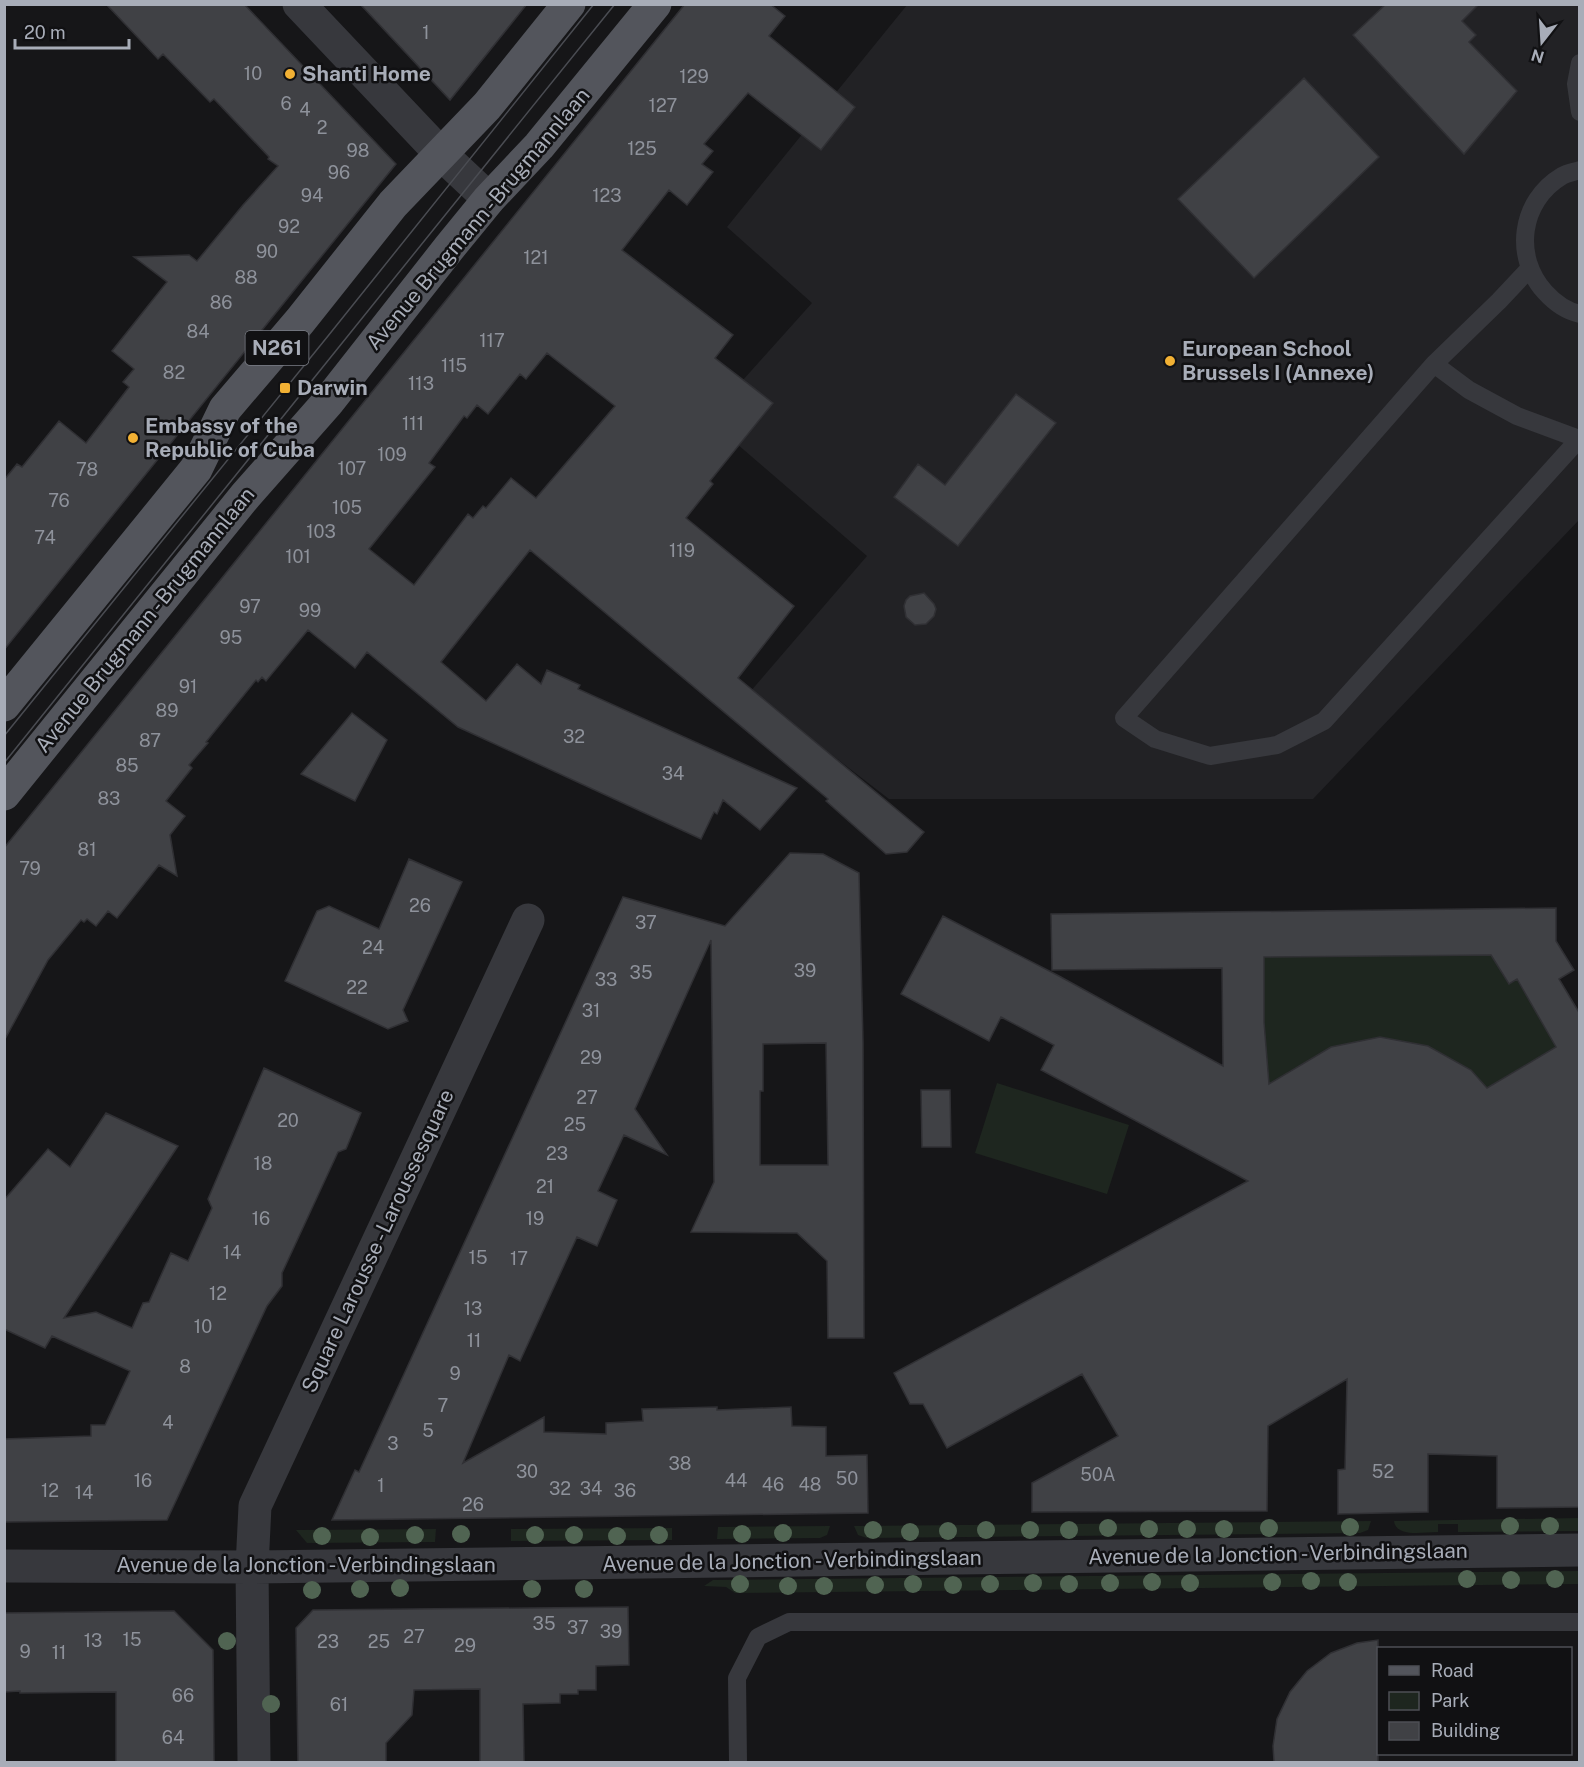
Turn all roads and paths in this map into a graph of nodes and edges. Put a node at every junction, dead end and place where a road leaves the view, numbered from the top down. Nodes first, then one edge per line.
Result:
1 (299, 4) edge
2 (569, 4) edge
3 (655, 4) edge
4 (1580, 63) edge
5 (1580, 112) edge
6 (440, 153) junction
7 (1580, 170) edge
8 (489, 199) junction
9 (1530, 268) junction
10 (1580, 314) edge
11 (1434, 364) junction
12 (1579, 439) edge
13 (4, 705) edge
14 (4, 794) edge
15 (528, 920) dead end
16 (1580, 1550) edge
17 (4, 1566) edge
18 (252, 1568) junction
19 (1580, 1622) edge
20 (254, 1762) edge
21 (738, 1762) edge

1 - 6 street
2 - 6 main road, N261
3 - 8 main road, Avenue Brugmann - Brugmannlaan
4 - 5 lane
6 - 8 street
6 - 13 main road, N261
7 - 9 lane
8 - 14 main road, Avenue Brugmann - Brugmannlaan
9 - 10 lane
9 - 11 lane
11 - 12 lane
11 - 12 lane
15 - 18 street, Square Larousse - Laroussesquare
16 - 18 street, Avenue de la Jonction - Verbindingslaan
17 - 18 street, Avenue de la Jonction - Verbindingslaan
18 - 20 street, Square Larousse - Laroussesquare
19 - 21 lane

